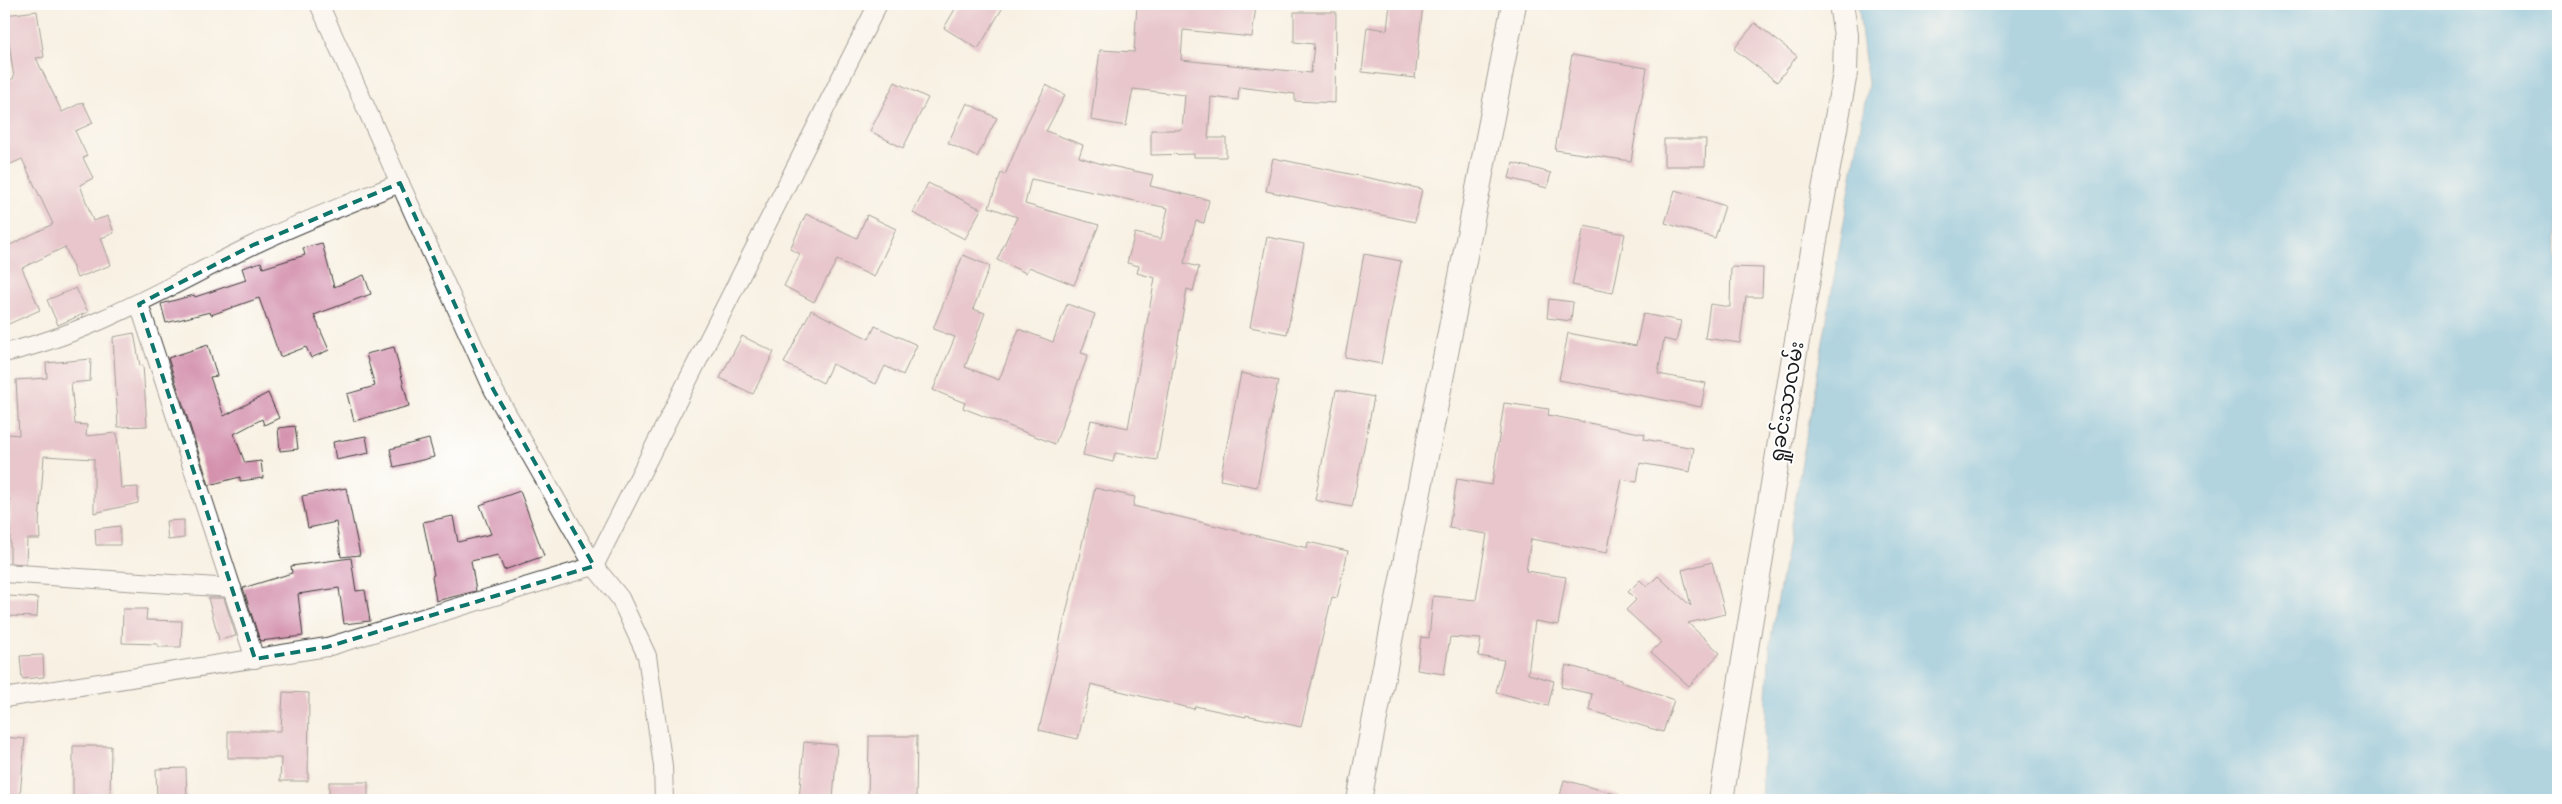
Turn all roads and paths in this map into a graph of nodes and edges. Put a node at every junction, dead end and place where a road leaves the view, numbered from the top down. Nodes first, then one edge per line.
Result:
1 (318, 4) edge
2 (878, 4) edge
3 (1514, 4) edge
4 (1841, 4) edge
5 (400, 183) junction
6 (139, 304) junction
7 (4, 353) edge
8 (594, 566) junction
9 (4, 573) edge
10 (232, 588) junction
11 (256, 659) junction
12 (4, 698) edge
13 (664, 800) edge
14 (1359, 800) edge
15 (1721, 800) edge

1 - 5 street
2 - 8 street
3 - 14 street
4 - 15 street, ရှုခင်းသာလမ်း
5 - 6 street
5 - 8 street
6 - 7 street
6 - 10 street
8 - 11 street
8 - 13 street
9 - 10 street
10 - 11 street
11 - 12 street

